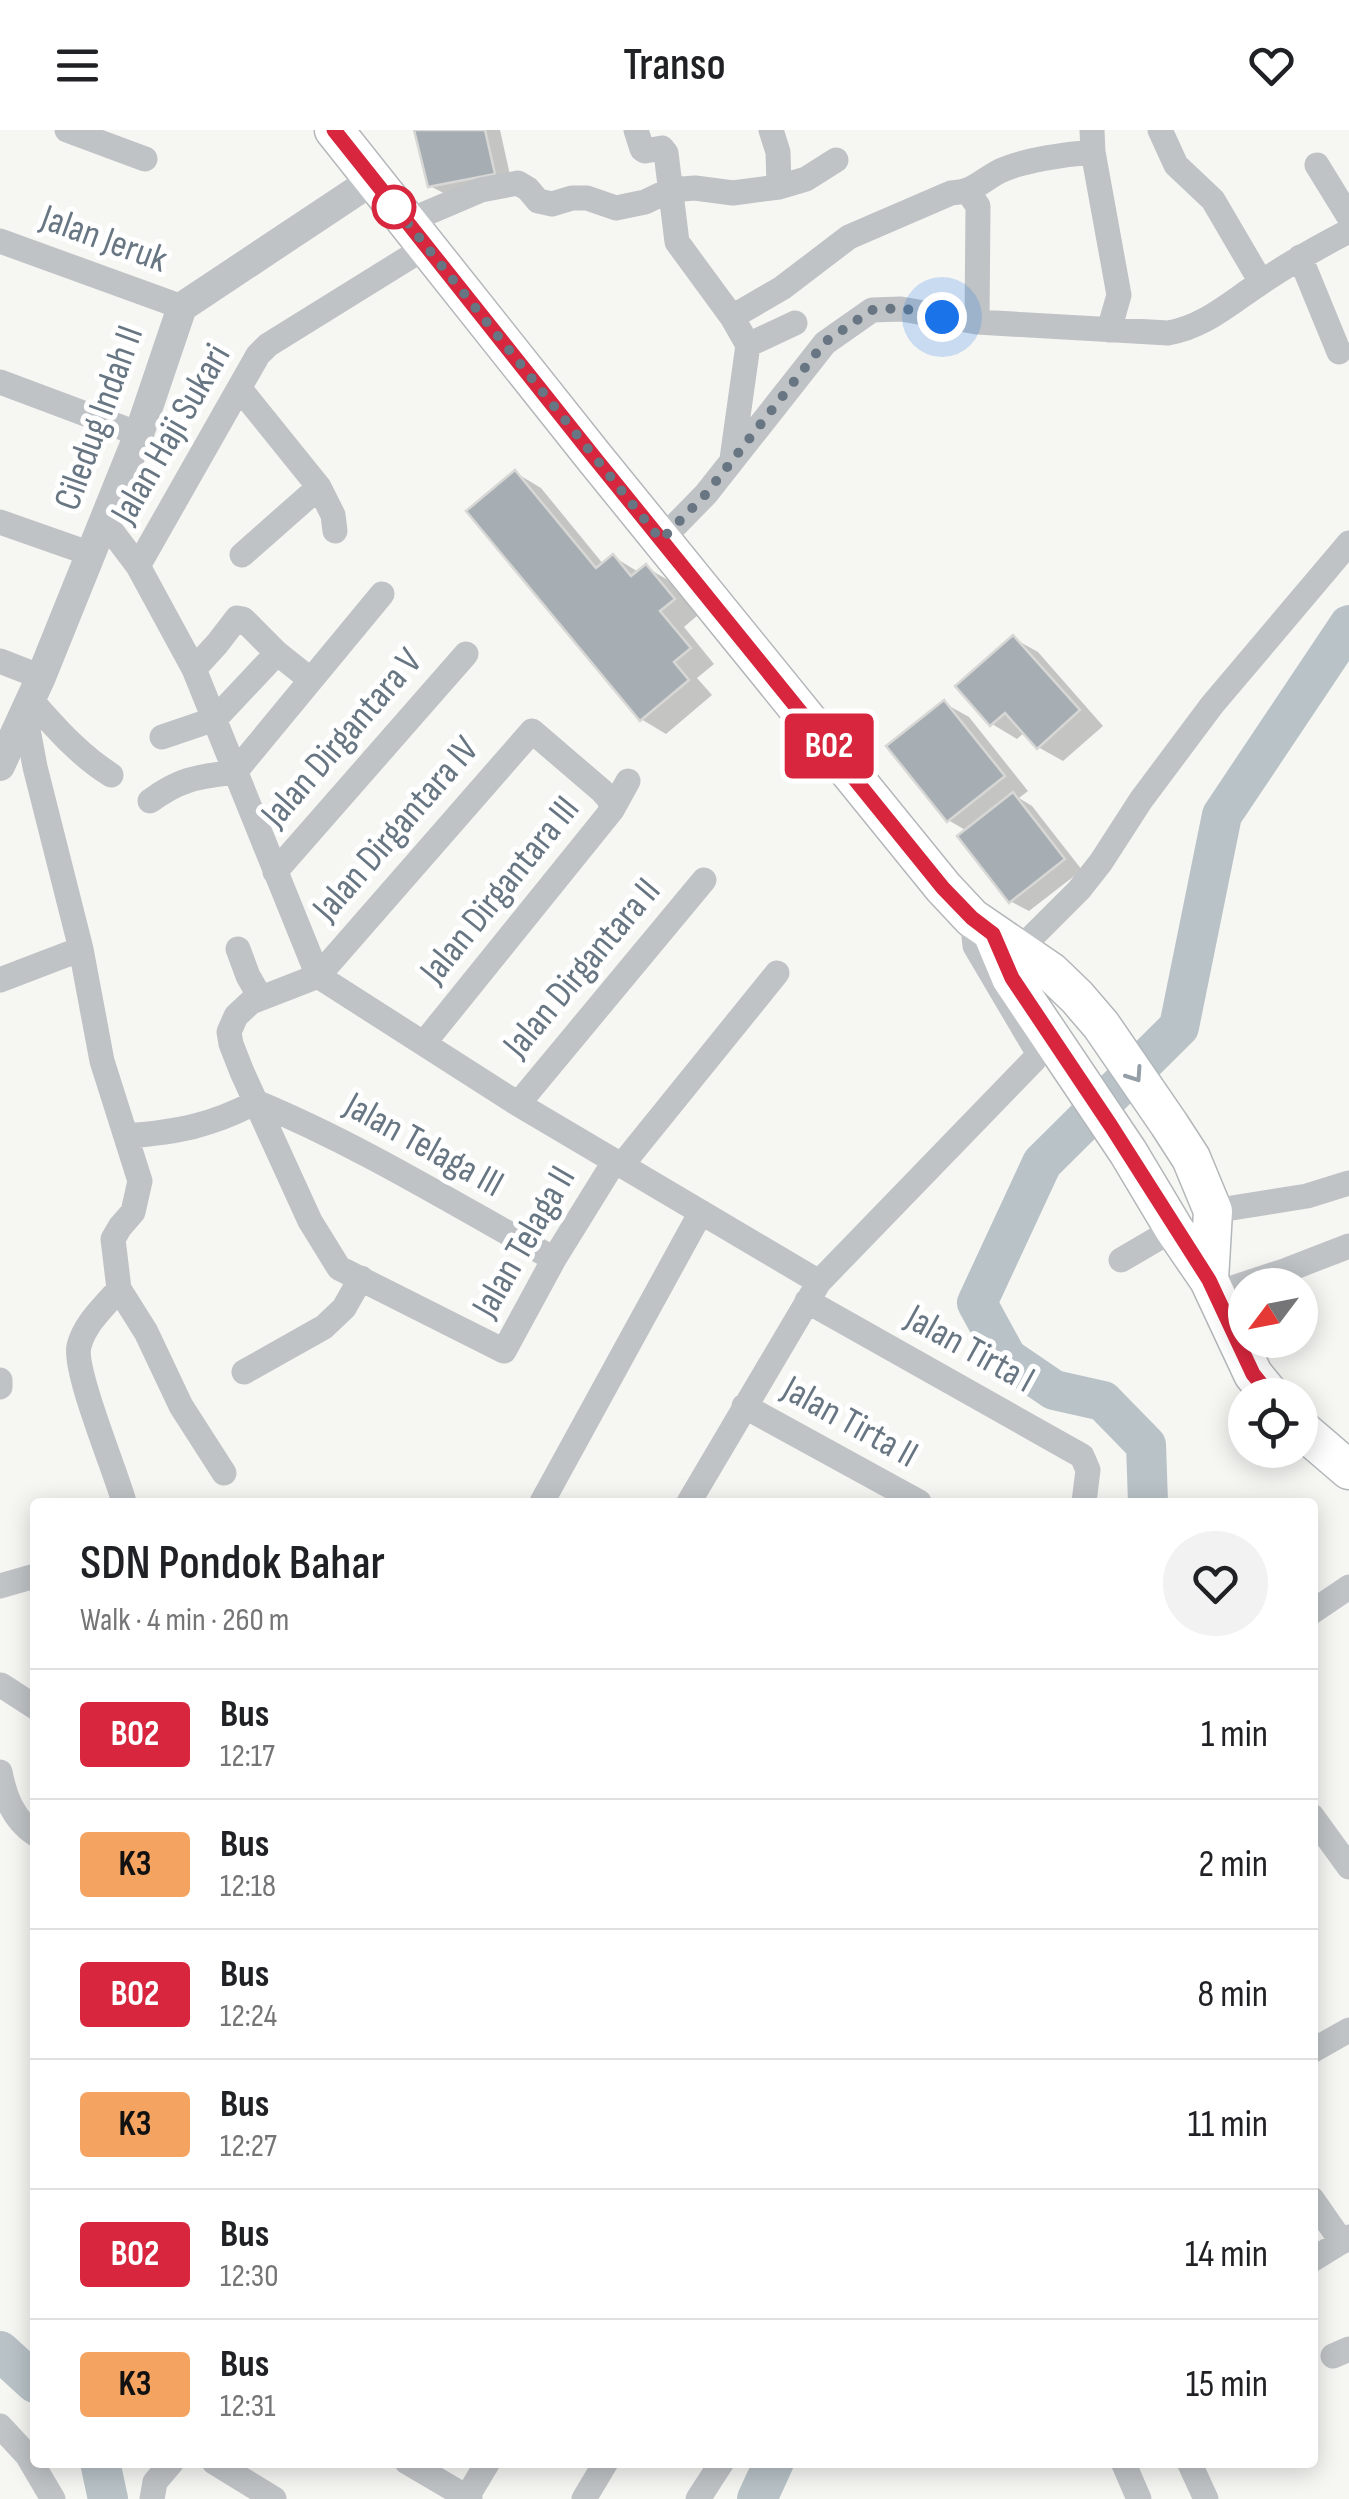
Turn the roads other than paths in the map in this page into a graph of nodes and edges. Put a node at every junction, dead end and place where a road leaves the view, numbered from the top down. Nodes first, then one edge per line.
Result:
1 (67, 130) edge
2 (334, 130) edge
3 (636, 130) edge
4 (771, 130) edge
5 (1160, 130) edge
6 (1092, 141) edge
7 (145, 159) dead end
8 (836, 160) dead end
9 (1317, 166) dead end
10 (373, 180) junction
11 (780, 188) junction
12 (670, 190) junction
13 (968, 192) junction
14 (1349, 217) edge
15 (1349, 230) edge
16 (416, 234) junction
17 (0, 242) edge
18 (1300, 258) junction
19 (1261, 282) junction
20 (182, 307) junction
21 (732, 316) junction
22 (977, 322) junction
23 (795, 323) dead end
24 (1109, 330) junction
25 (748, 345) junction
26 (1339, 352) dead end
27 (0, 382) edge
28 (240, 389) junction
29 (139, 434) junction
30 (732, 459) junction
31 (319, 486) junction
32 (104, 521) junction
33 (0, 522) edge
34 (335, 531) dead end
35 (661, 540) junction
36 (1349, 543) edge
37 (91, 554) junction
38 (242, 555) dead end
39 (138, 566) junction
40 (382, 594) dead end
41 (276, 654) junction
42 (466, 654) dead end
43 (0, 661) edge
44 (194, 669) junction
45 (312, 680) junction
46 (32, 697) junction
47 (214, 719) junction
48 (162, 737) dead end
49 (0, 766) edge
50 (235, 772) junction
51 (111, 775) dead end
52 (628, 781) dead end
53 (150, 801) dead end
54 (612, 810) junction
55 (275, 872) junction
56 (704, 880) dead end
57 (994, 935) junction
58 (81, 949) junction
59 (238, 949) dead end
60 (777, 973) dead end
61 (318, 976) junction
62 (0, 980) edge
63 (260, 997) junction
64 (424, 1042) junction
65 (256, 1102) junction
66 (518, 1104) junction
67 (126, 1136) junction
68 (618, 1164) junction
69 (1349, 1184) edge
70 (1213, 1211) junction
71 (701, 1212) junction
72 (1174, 1229) junction
73 (1349, 1246) edge
74 (554, 1259) junction
75 (1121, 1260) dead end
76 (360, 1278) junction
77 (1212, 1287) junction
78 (119, 1289) junction
79 (813, 1292) junction
80 (244, 1372) dead end
81 (1256, 1378) edge
82 (744, 1406) junction
83 (1318, 1443) edge
84 (1349, 1470) edge
85 (224, 1472) dead end
86 (123, 1498) edge
87 (544, 1498) edge
88 (690, 1498) edge
89 (912, 1498) edge
90 (1084, 1498) edge
91 (30, 1577) edge
92 (0, 1586) edge
93 (1349, 1587) edge
94 (1318, 1608) edge
95 (4, 1694) edge
96 (30, 1705) edge
97 (0, 1772) edge
98 (1318, 1824) edge
99 (30, 1832) edge
100 (1349, 1867) edge
101 (1349, 2030) edge
102 (1318, 2048) edge
103 (1318, 2207) edge
104 (1346, 2239) edge
105 (1318, 2256) edge
106 (0, 2426) edge
107 (30, 2461) edge
108 (34, 2468) edge
109 (167, 2468) edge
110 (224, 2468) edge
111 (418, 2468) edge
112 (485, 2468) edge
113 (602, 2468) edge
114 (718, 2468) edge
115 (1126, 2468) edge
116 (1192, 2468) edge
117 (469, 2498) edge
118 (53, 2499) edge
119 (152, 2499) edge
120 (274, 2499) edge
121 (584, 2499) edge
122 (698, 2499) edge
123 (1139, 2499) edge
124 (1206, 2499) edge

1 - 7 street
2 - 10 main road
3 - 12 street
4 - 11 street
5 - 19 street
6 - 13 street
6 - 24 street
8 - 11 street
9 - 14 street
10 - 16 main road
10 - 20 street, Ciledug Indah II
11 - 12 street
12 - 16 street, Jalan Haji Sukari
12 - 21 street
13 - 21 street
13 - 22 street
15 - 18 street
16 - 28 street, Jalan Haji Sukari
16 - 35 main road
17 - 20 street, Jalan Jeruk
18 - 19 street
18 - 26 street
19 - 24 street
20 - 29 street, Ciledug Indah II
21 - 25 street
22 - 24 street
22 - 30 street
23 - 25 street
25 - 30 street
27 - 29 street
28 - 31 street
28 - 39 street, Jalan Haji Sukari
29 - 32 street, Ciledug Indah II
30 - 35 street
31 - 34 street
31 - 38 street
32 - 37 street, Ciledug Indah II
32 - 39 street
33 - 37 street
35 - 57 main road
36 - 57 street
37 - 46 street, Ciledug Indah II
39 - 44 street
40 - 45 street
41 - 44 street
41 - 45 street
41 - 47 street
42 - 55 street, Jalan Dirgantara V
43 - 46 street
44 - 47 street
45 - 50 street
46 - 49 street, Ciledug Indah II
46 - 51 street
46 - 58 street
47 - 48 street
47 - 50 street
50 - 53 street
50 - 55 street
52 - 54 street, Jalan Dirgantara III
54 - 61 street, Jalan Dirgantara IV
54 - 64 street, Jalan Dirgantara III
55 - 61 street
56 - 66 street, Jalan Dirgantara II
57 -> 70 main road
57 - 72 main road
57 - 79 street
58 - 62 street
58 - 67 street
59 - 63 street
60 - 68 street, Jalan Telaga II
61 - 63 street
61 - 64 street, Jalan Tirta I
63 - 65 street, Jalan Telaga II
64 - 66 street, Jalan Tirta I
65 - 67 street
65 - 74 street, Jalan Telaga III
65 - 76 street, Jalan Telaga II
66 - 68 street, Jalan Tirta I
67 - 78 street
68 - 71 street, Jalan Tirta I
68 - 74 street, Jalan Telaga II
69 - 70 street
70 - 77 main road
71 - 79 street, Jalan Tirta I
71 - 87 street
72 - 75 street
72 - 77 main road
73 - 77 street
74 - 76 street, Jalan Telaga II
76 - 80 street
77 - 81 main road
78 - 85 street
78 - 86 street
79 - 82 street
79 - 90 street, Jalan Tirta I
82 - 88 street
82 - 89 street, Jalan Tirta II
83 - 84 main road
91 - 92 street
93 - 94 street
95 - 96 street
97 - 99 street
98 - 100 street
101 - 102 street
103 - 104 street
104 - 105 street
106 - 107 street
108 - 118 street
109 - 119 street
110 - 120 street
111 - 117 street
112 - 117 street
113 - 121 street
114 - 122 street
115 - 123 street
116 - 124 street

